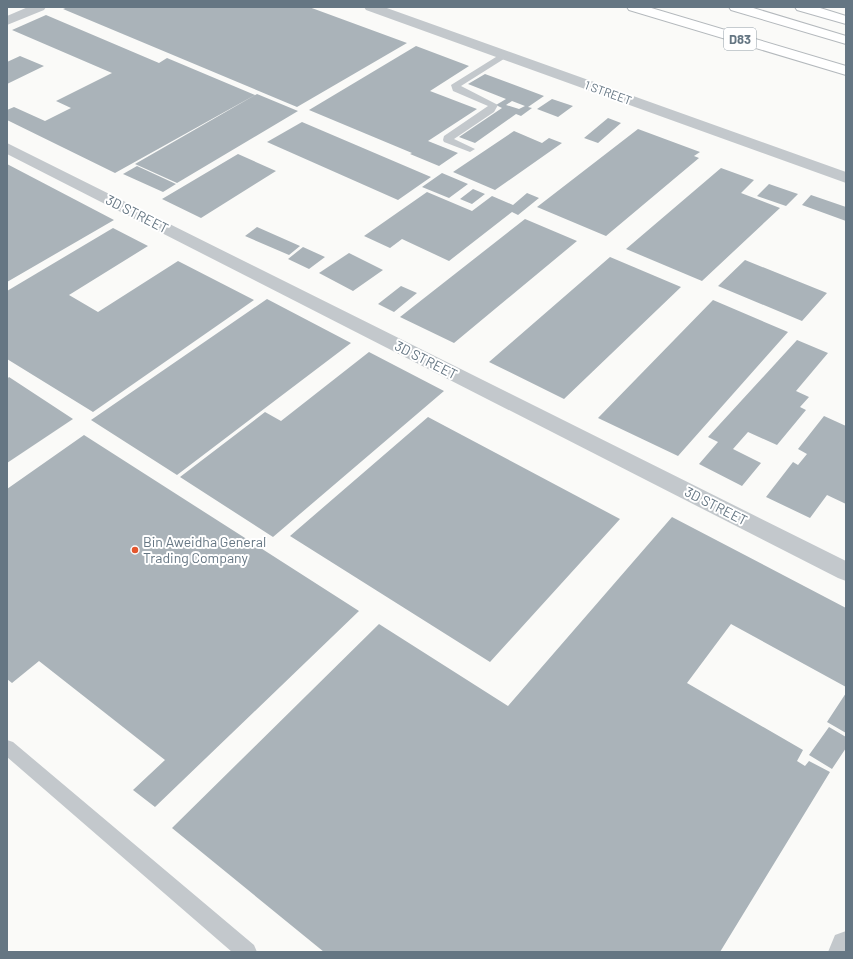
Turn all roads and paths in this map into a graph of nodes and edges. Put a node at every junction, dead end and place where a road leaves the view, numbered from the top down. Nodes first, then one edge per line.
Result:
1 (39, 7) edge
2 (371, 7) edge
3 (634, 7) edge
4 (736, 7) edge
5 (802, 7) edge
6 (846, 20) edge
7 (7, 21) edge
8 (846, 40) edge
9 (504, 55) junction
10 (846, 73) edge
11 (7, 148) edge
12 (470, 149) dead end
13 (846, 178) edge
14 (846, 572) edge
15 (7, 747) edge
16 (846, 946) edge
17 (247, 952) edge
18 (843, 952) edge

1 - 7 street
2 - 9 street, 1 STREET
3 - 10 highway, D83
4 - 8 highway, D83
5 - 6 highway
9 - 12 lane
9 - 13 street, 1 STREET
11 - 14 street, 3D STREET
15 - 17 lane
16 - 18 street

